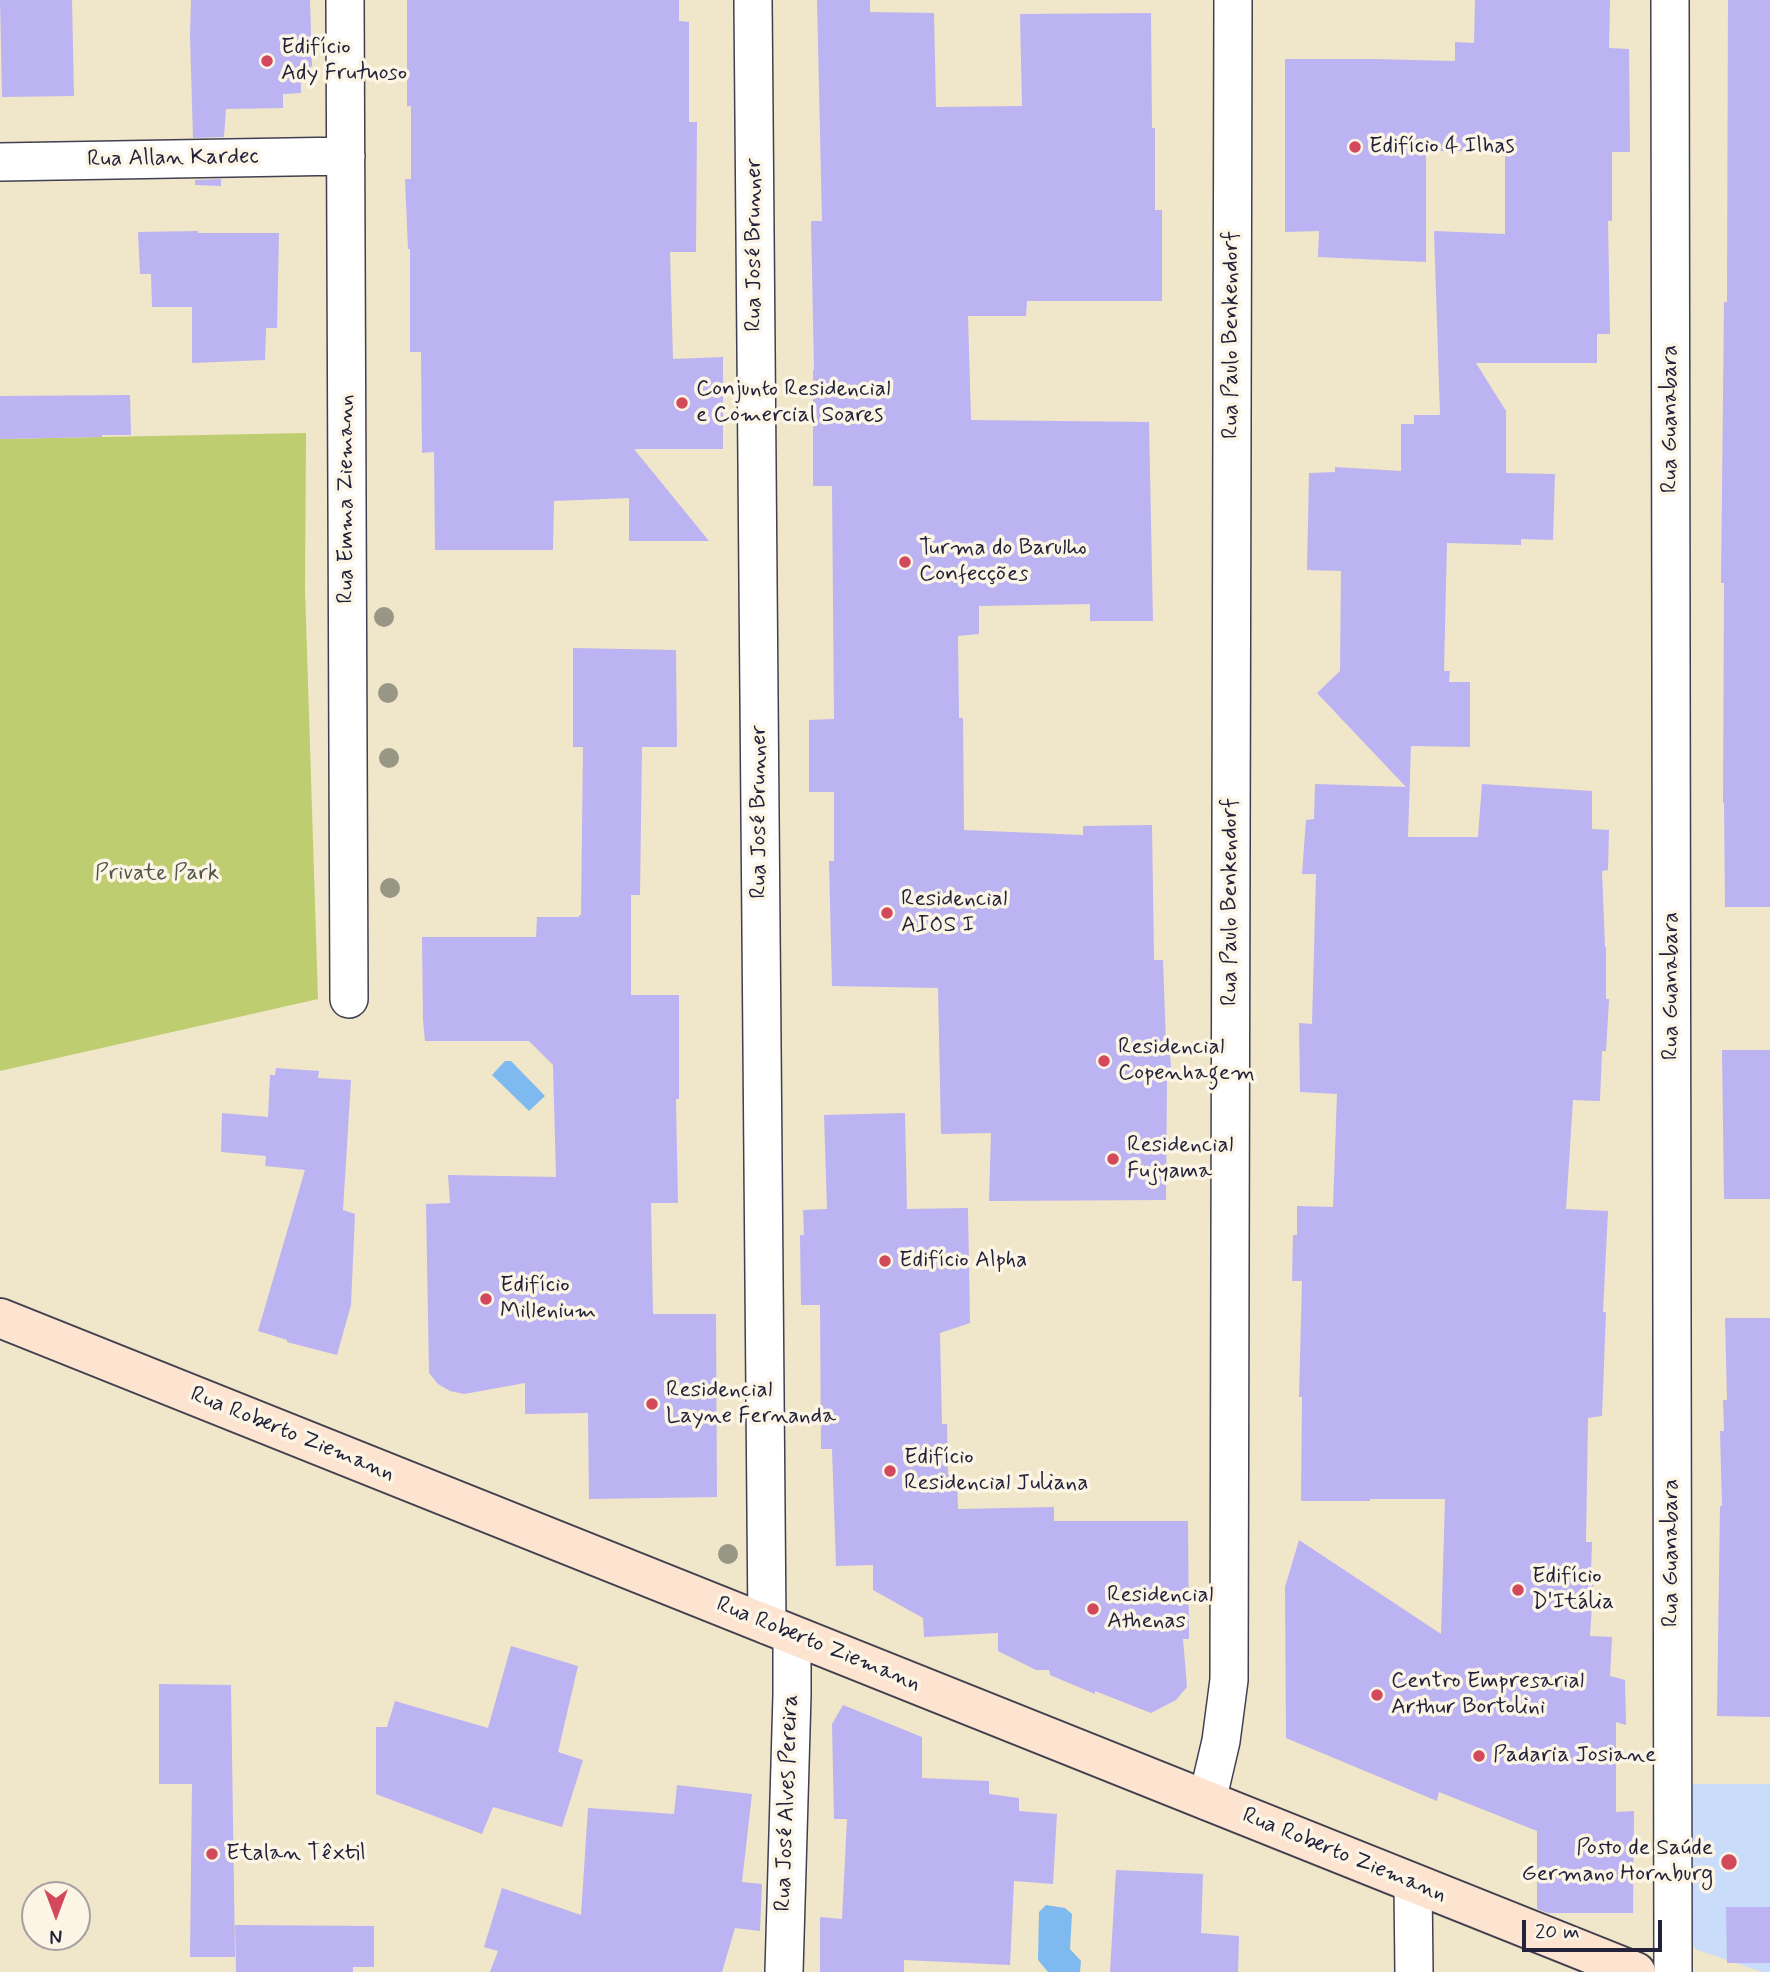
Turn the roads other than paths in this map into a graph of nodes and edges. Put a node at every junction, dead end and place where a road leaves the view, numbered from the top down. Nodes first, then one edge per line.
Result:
1 (345, 0) edge
2 (753, 0) edge
3 (1233, 0) edge
4 (1670, 0) edge
5 (346, 156) junction
6 (0, 162) edge
7 (349, 999) dead end
8 (0, 1318) edge
9 (779, 1630) junction
10 (1207, 1801) junction
11 (1413, 1884) junction
12 (784, 1972) edge
13 (1414, 1972) edge
14 (1636, 1972) edge
15 (1673, 1972) edge

1 - 5 street, Rua Emma Ziemann
2 - 9 street, Rua José Brunner
3 - 10 street, Rua Paulo Benkendorf
4 - 15 street, Rua Guanabara
5 - 6 street, Rua Allan Kardec
5 - 7 street, Rua Emma Ziemann
8 - 9 main road, Rua Roberto Ziemann
9 - 10 main road, Rua Roberto Ziemann
9 - 12 street, Rua José Alves Pereira
10 - 11 main road, Rua Roberto Ziemann
11 - 13 street
11 - 14 main road, Rua Roberto Ziemann

